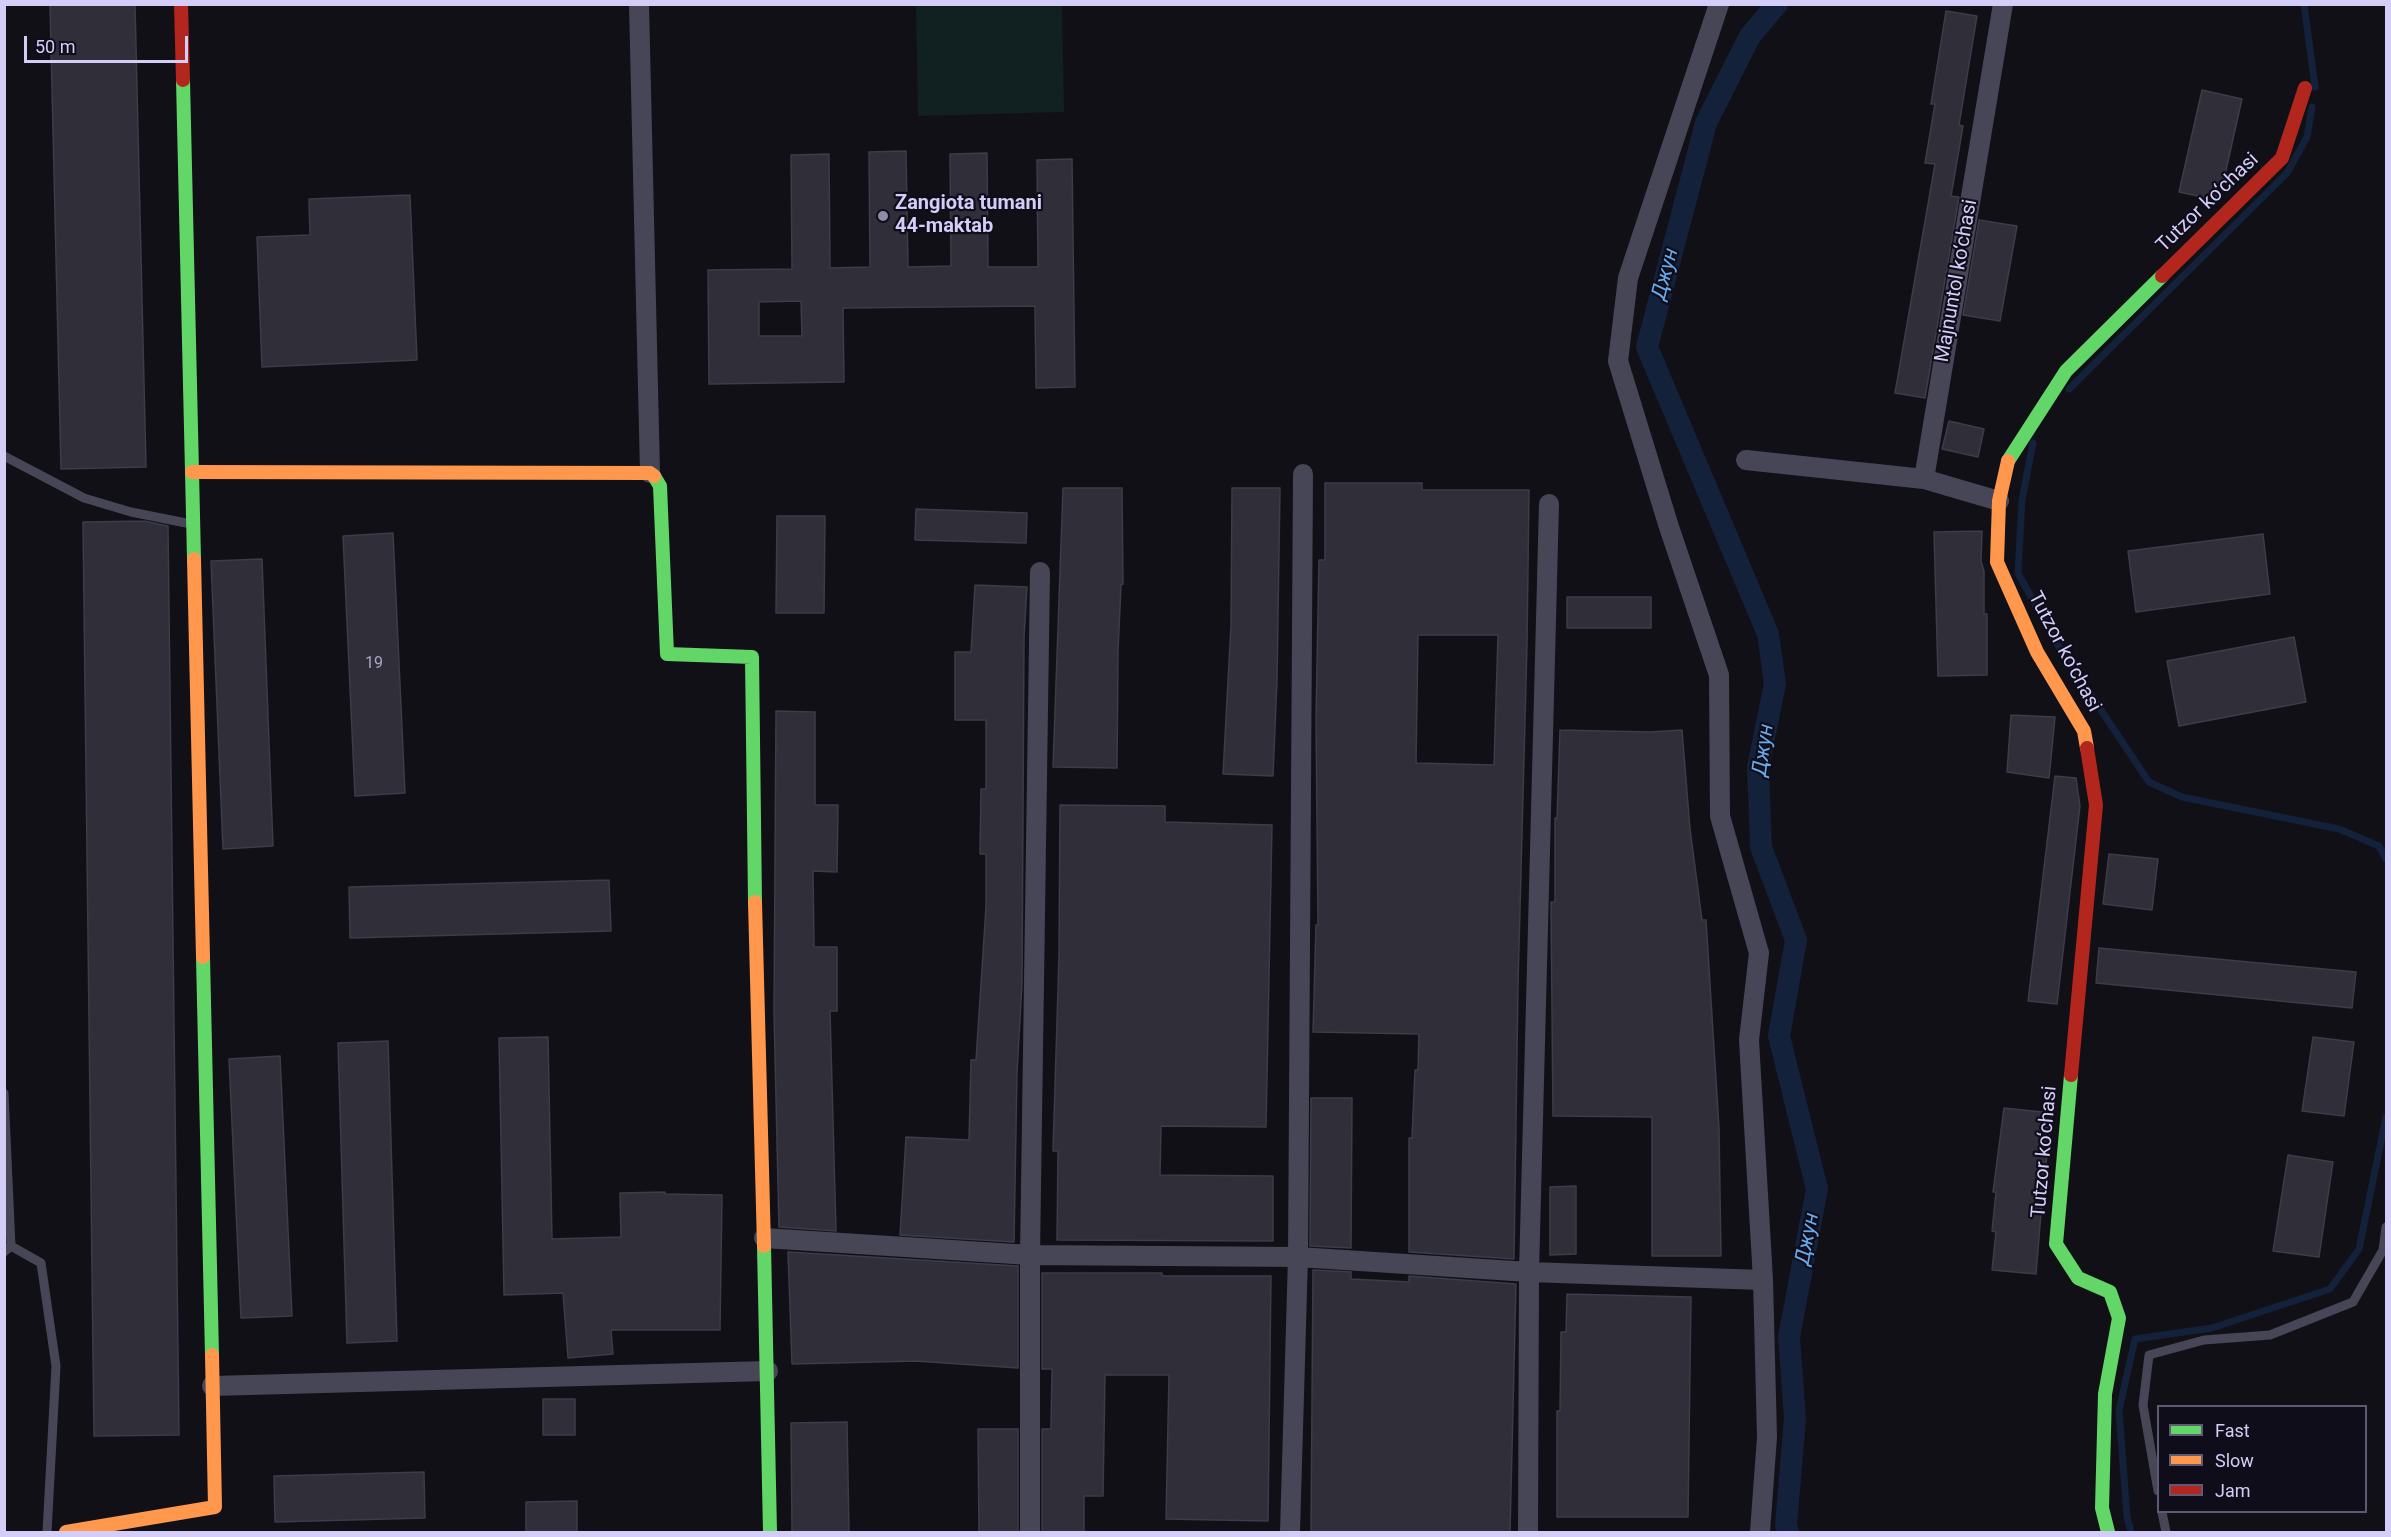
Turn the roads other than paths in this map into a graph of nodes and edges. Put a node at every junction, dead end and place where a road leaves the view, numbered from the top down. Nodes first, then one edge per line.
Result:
1 (181, 4) edge
2 (639, 4) edge
3 (1719, 4) edge
4 (2003, 4) edge
5 (2306, 88) dead end
6 (4, 456) edge
7 (1746, 460) dead end
8 (192, 472) junction
9 (650, 473) junction
10 (1303, 474) dead end
11 (1924, 479) junction
12 (1999, 501) junction
13 (1549, 504) dead end
14 (193, 524) junction
15 (1040, 573) dead end
16 (4, 1093) edge
17 (2386, 1227) edge
18 (764, 1238) junction
19 (8, 1249) edge
20 (1030, 1255) junction
21 (1298, 1257) junction
22 (1529, 1272) junction
23 (1763, 1280) junction
24 (768, 1371) junction
25 (212, 1386) junction
26 (2157, 1485) edge
27 (2162, 1513) edge
28 (47, 1533) edge
29 (66, 1533) edge
30 (770, 1533) edge
31 (1030, 1533) edge
32 (1290, 1533) edge
33 (1528, 1533) edge
34 (1760, 1533) edge
35 (2108, 1533) edge
36 (2166, 1533) edge

1 - 8 street
2 - 9 street
3 - 23 street
4 - 11 street, Majnuntol ko‘chasi
5 - 12 street, Tutzor ko‘chasi
6 - 14 lane
7 - 11 street
8 - 9 street
8 - 14 street
9 - 18 street
10 - 21 street
11 - 12 street
12 - 35 street, Tutzor ko‘chasi
13 - 22 street
14 - 25 street
15 - 20 street
16 - 19 lane
17 - 26 lane
18 - 20 street
18 - 24 street
19 - 28 lane
20 - 21 street
20 - 31 street
21 - 22 street
21 - 32 street
22 - 23 street
22 - 33 street
23 - 34 street
24 - 25 street
24 - 30 street
25 - 29 street
27 - 36 lane

